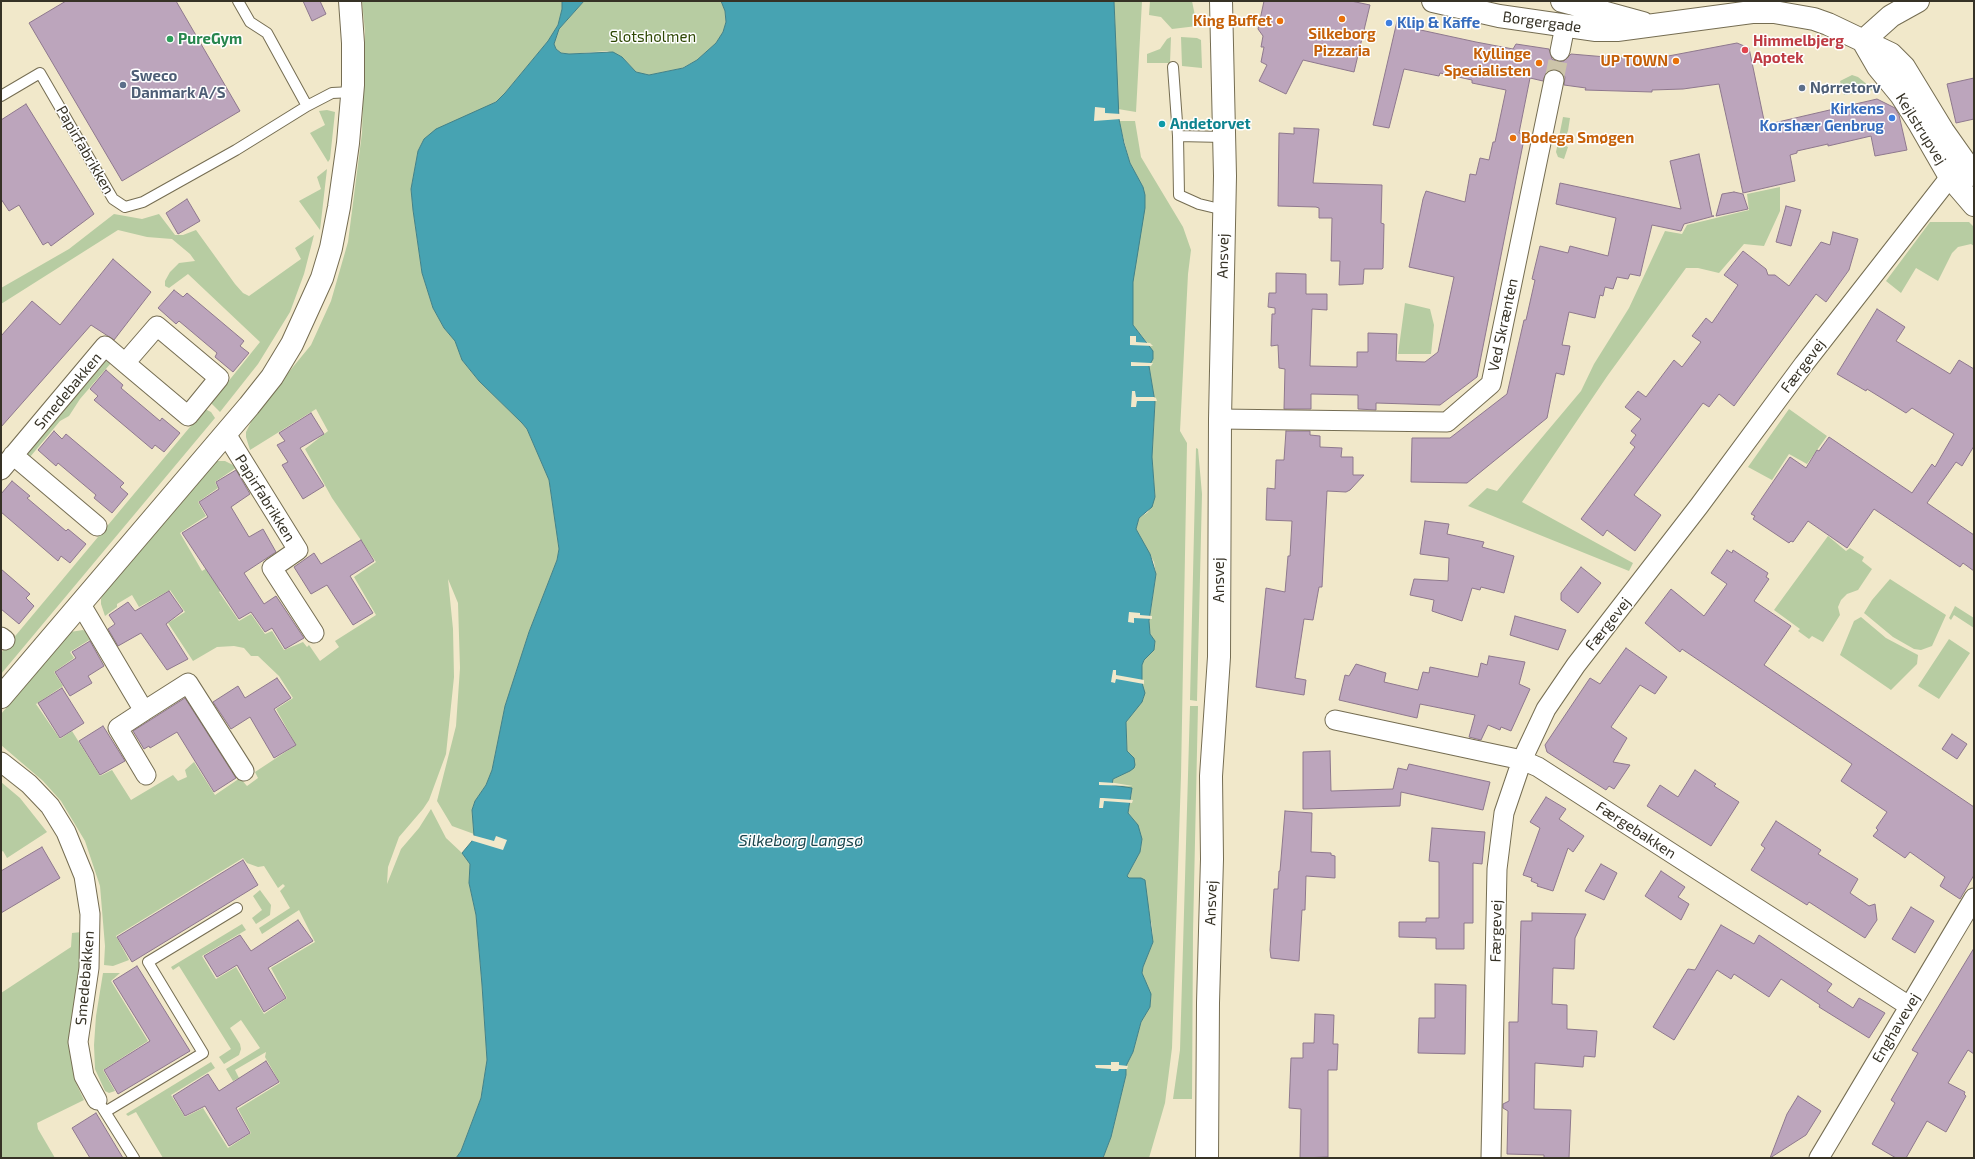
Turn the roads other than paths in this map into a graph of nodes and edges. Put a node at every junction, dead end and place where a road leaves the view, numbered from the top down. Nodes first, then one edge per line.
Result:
1 (238, 1) edge
2 (350, 1) edge
3 (1221, 1) edge
4 (1432, 1) edge
5 (1562, 1) edge
6 (1918, 1) edge
7 (1753, 7) edge
8 (1652, 25) junction
9 (1565, 26) junction
10 (1863, 41) junction
11 (1560, 51) tunnel mouth
12 (1173, 68) dead end
13 (1554, 80) tunnel mouth
14 (352, 92) junction
15 (1, 96) edge
16 (307, 106) junction
17 (1178, 136) junction
18 (1224, 137) junction
19 (1974, 175) edge
20 (1950, 177) junction
21 (1974, 205) edge
22 (1224, 210) junction
23 (126, 363) junction
24 (1220, 419) junction
25 (226, 434) junction
26 (13, 456) junction
27 (1, 470) edge
28 (96, 526) dead end
29 (80, 603) junction
30 (314, 633) dead end
31 (1, 697) edge
32 (144, 711) junction
33 (1335, 720) dead end
34 (1522, 760) junction
35 (1, 762) edge
36 (244, 771) dead end
37 (146, 775) dead end
38 (1974, 898) edge
39 (237, 908) dead end
40 (1910, 1006) junction
41 (101, 1106) junction
42 (134, 1158) edge
43 (1207, 1158) edge
44 (1491, 1158) edge
45 (1819, 1158) edge

1 - 16 lane
2 - 14 street, Papirfabrikken
3 - 18 street, Ansvej
4 - 9 street, Borgergade
5 - 8 street, Borgergade
6 - 10 street
7 - 8 street, Borgergade
7 - 10 street, Borgergade
8 - 9 street, Borgergade
9 - 11 street
10 - 19 street, Kejlstrupvej
10 - 20 street, Kejlstrupvej
12 - 17 lane
13 - 24 street, Ved Skrænten
14 - 16 lane, Papirfabrikken
14 - 25 street, Papirfabrikken
15 - 16 lane, Papirfabrikken
17 - 18 lane
17 - 22 lane
18 - 22 street, Ansvej
20 - 21 street, Kejlstrupvej
20 - 34 street, Færgevej
22 - 24 street, Ansvej
23 - 23 street, Smedebakken
23 - 26 street, Smedebakken
24 - 43 street, Ansvej
25 - 29 street, Papirfabrikken
25 - 30 street, Papirfabrikken
26 - 27 street, Smedebakken
26 - 28 street
29 - 31 street, Papirfabrikken
29 - 32 street
32 - 36 street
32 - 37 street
33 - 34 street, Færgebakken
34 - 40 street, Færgebakken
34 - 44 street, Færgevej
35 - 41 street, Smedebakken
38 - 40 street, Enghavevej
39 - 41 lane
40 - 45 street, Enghavevej
41 - 42 lane

